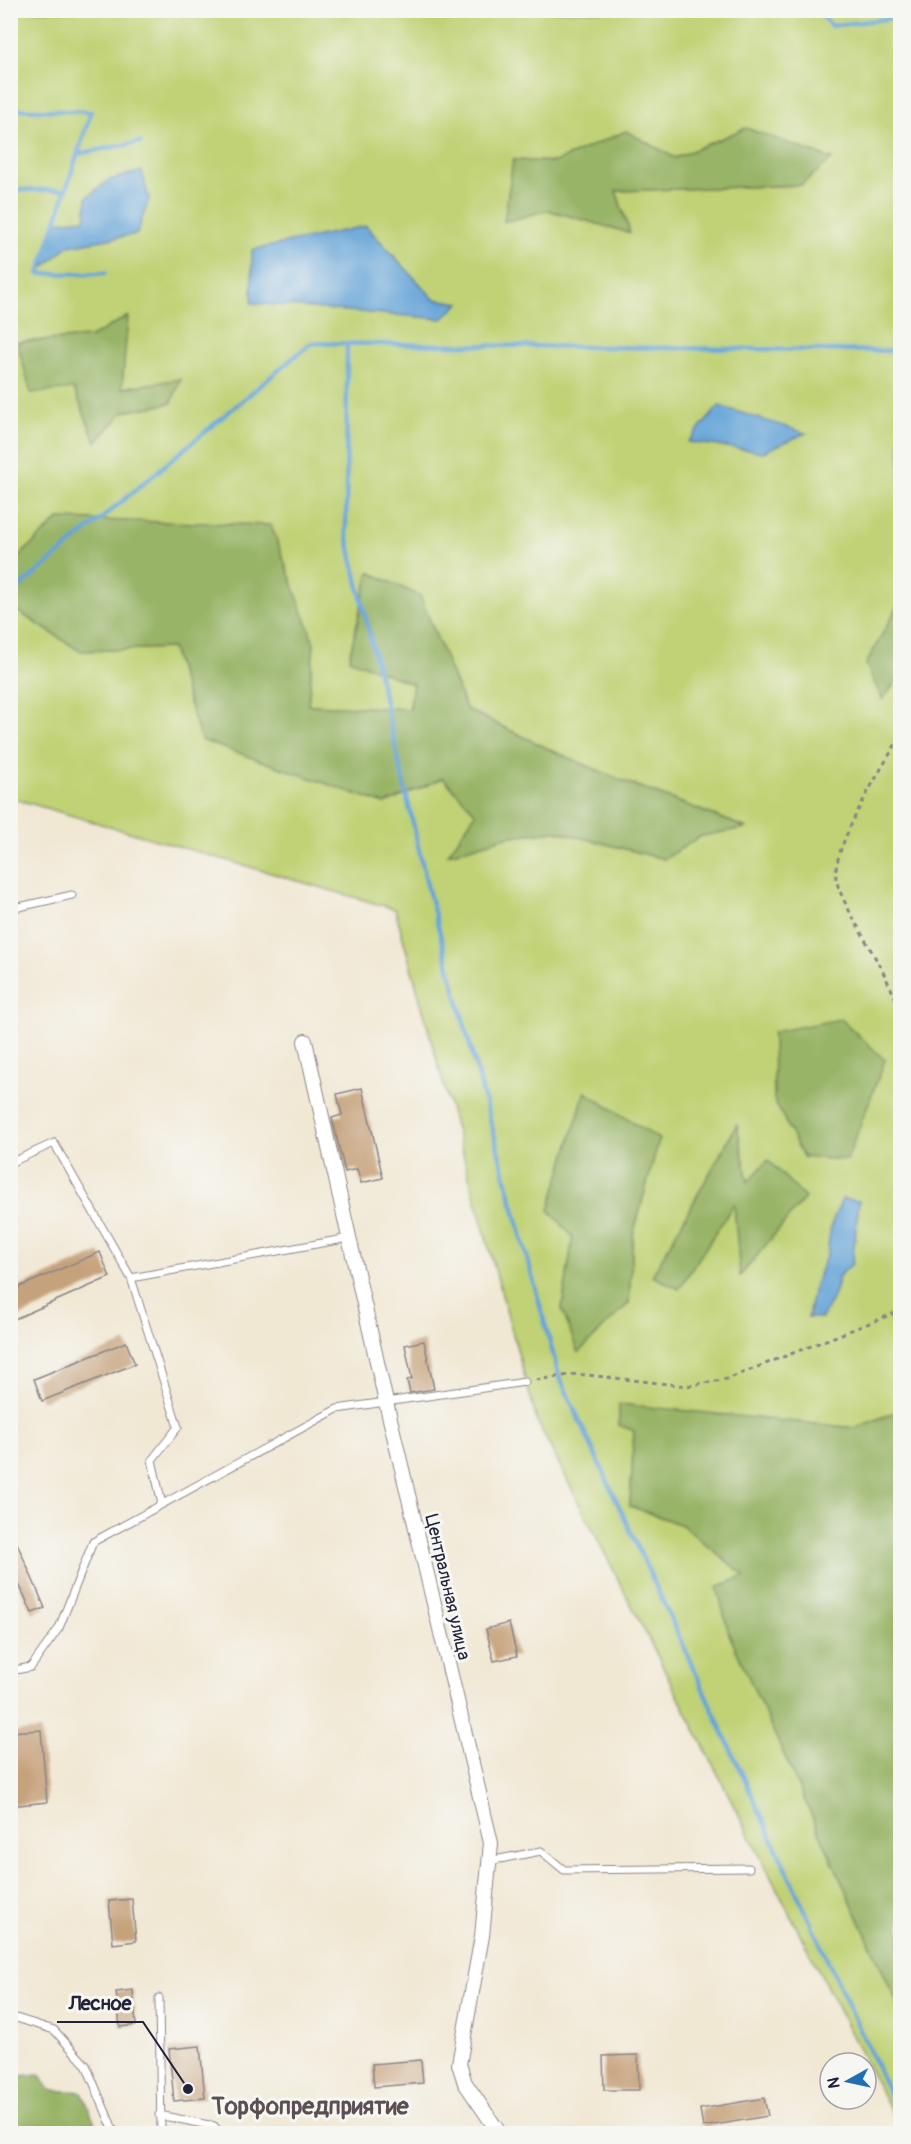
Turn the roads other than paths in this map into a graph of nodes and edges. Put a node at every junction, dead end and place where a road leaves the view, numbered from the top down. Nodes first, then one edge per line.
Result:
1 (72, 895) dead end
2 (10, 909) edge
3 (305, 1041) dead end
4 (10, 1163) edge
5 (349, 1238) junction
6 (131, 1278) junction
7 (525, 1382) road end
8 (386, 1402) junction
9 (162, 1504) junction
10 (10, 1671) edge
11 (489, 1861) junction
12 (749, 1868) dead end
13 (159, 1998) dead end
14 (10, 2016) edge
15 (159, 2115) junction
16 (115, 2133) edge
17 (161, 2133) edge
18 (221, 2133) edge
19 (500, 2133) edge

1 - 2 lane
3 - 5 street, Центральная улица
4 - 6 lane
5 - 6 lane
5 - 8 street, Центральная улица
6 - 9 lane
7 - 8 lane
8 - 9 lane
8 - 11 street, Центральная улица
9 - 10 lane
11 - 12 lane
11 - 19 street, Центральная улица
13 - 15 lane
14 - 16 lane
15 - 17 lane
15 - 18 lane

